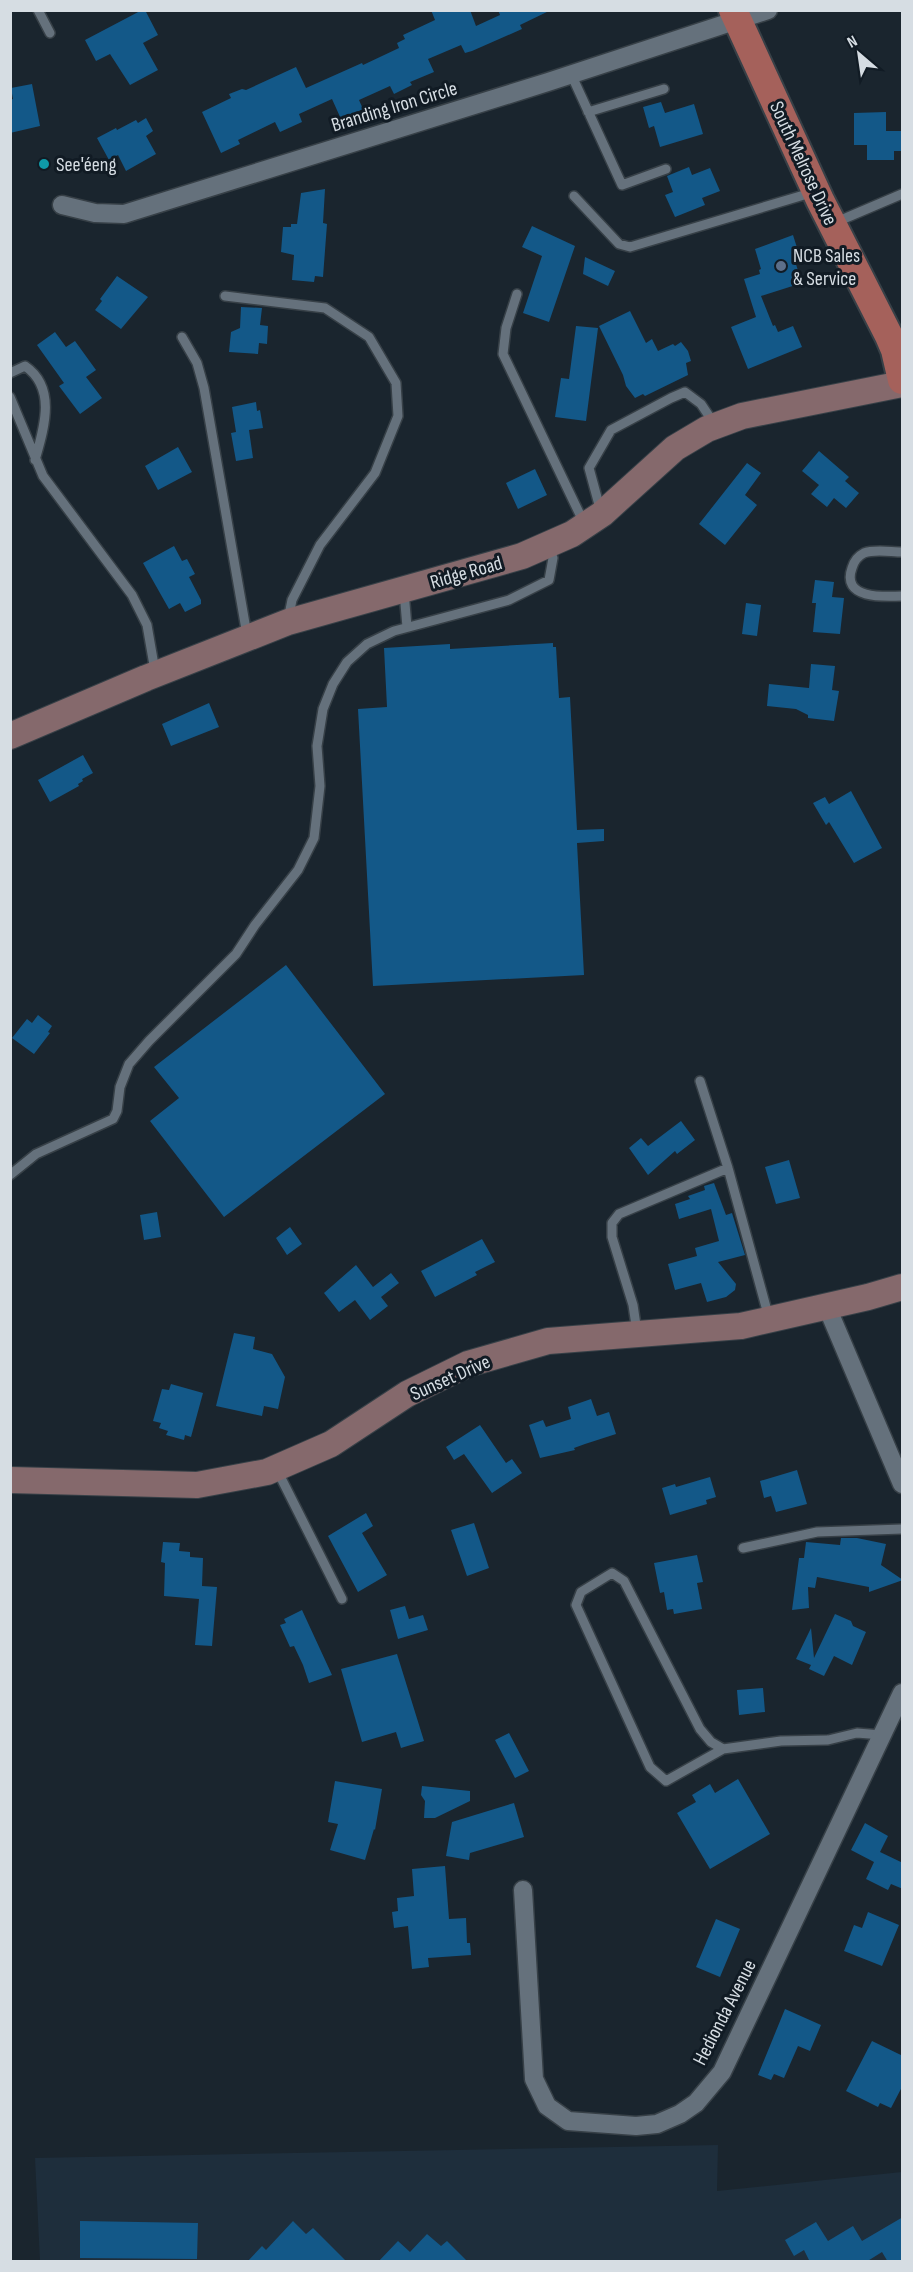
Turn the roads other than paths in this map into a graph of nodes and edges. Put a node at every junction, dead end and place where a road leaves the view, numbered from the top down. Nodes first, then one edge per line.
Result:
1 (38, 10) edge
2 (768, 10) edge
3 (735, 16) edge
4 (50, 33) dead end
5 (571, 74) junction
6 (664, 89) dead end
7 (588, 112) junction
8 (666, 169) dead end
9 (816, 192) junction
10 (903, 194) edge
11 (574, 196) dead end
12 (62, 205) dead end
13 (832, 224) junction
14 (517, 294) dead end
15 (225, 296) dead end
16 (182, 337) dead end
17 (10, 373) edge
18 (903, 382) edge
19 (10, 397) edge
20 (716, 426) junction
21 (35, 460) junction
22 (593, 520) junction
23 (549, 544) junction
24 (903, 552) edge
25 (404, 590) junction
26 (903, 596) edge
27 (288, 622) junction
28 (407, 627) junction
29 (248, 638) junction
30 (155, 674) junction
31 (10, 736) edge
32 (700, 1082) dead end
33 (728, 1168) junction
34 (10, 1175) edge
35 (903, 1287) edge
36 (827, 1307) junction
37 (770, 1320) junction
38 (637, 1334) junction
39 (276, 1468) junction
40 (10, 1480) edge
41 (903, 1484) edge
42 (903, 1529) edge
43 (742, 1548) dead end
44 (342, 1599) dead end
45 (903, 1693) edge
46 (882, 1736) junction
47 (723, 1749) junction
48 (523, 1890) dead end

1 - 4 lane
2 - 3 street, Branding Iron Circle
3 - 5 street, Branding Iron Circle
3 - 9 main road, South Melrose Drive
5 - 7 lane
5 - 12 street, Branding Iron Circle
6 - 7 lane
7 - 8 lane
9 - 11 lane
9 - 13 main road, South Melrose Drive
10 - 13 lane
13 - 18 main road, South Melrose Drive
14 - 22 lane
15 - 27 lane
16 - 29 lane
17 - 21 lane
18 - 20 street, Ridge Road
19 - 21 lane
20 - 22 street, Ridge Road
20 - 22 lane
21 - 30 lane
22 - 23 street, Ridge Road
23 - 25 street, Ridge Road
23 - 28 lane
24 - 26 lane
25 - 27 street, Ridge Road
25 - 28 lane
27 - 29 street, Ridge Road
28 - 34 lane
29 - 30 street, Ridge Road
30 - 31 street, Ridge Road
32 - 33 lane
33 - 37 lane
33 - 38 lane
35 - 36 street, Sunset Drive
36 - 37 street, Sunset Drive
36 - 41 street
37 - 38 street, Sunset Drive
38 - 39 street, Sunset Drive
39 - 40 street, Sunset Drive
39 - 44 lane
42 - 43 lane
45 - 46 street, Hedionda Avenue
46 - 47 lane
46 - 48 street, Hedionda Avenue
47 - 47 lane

